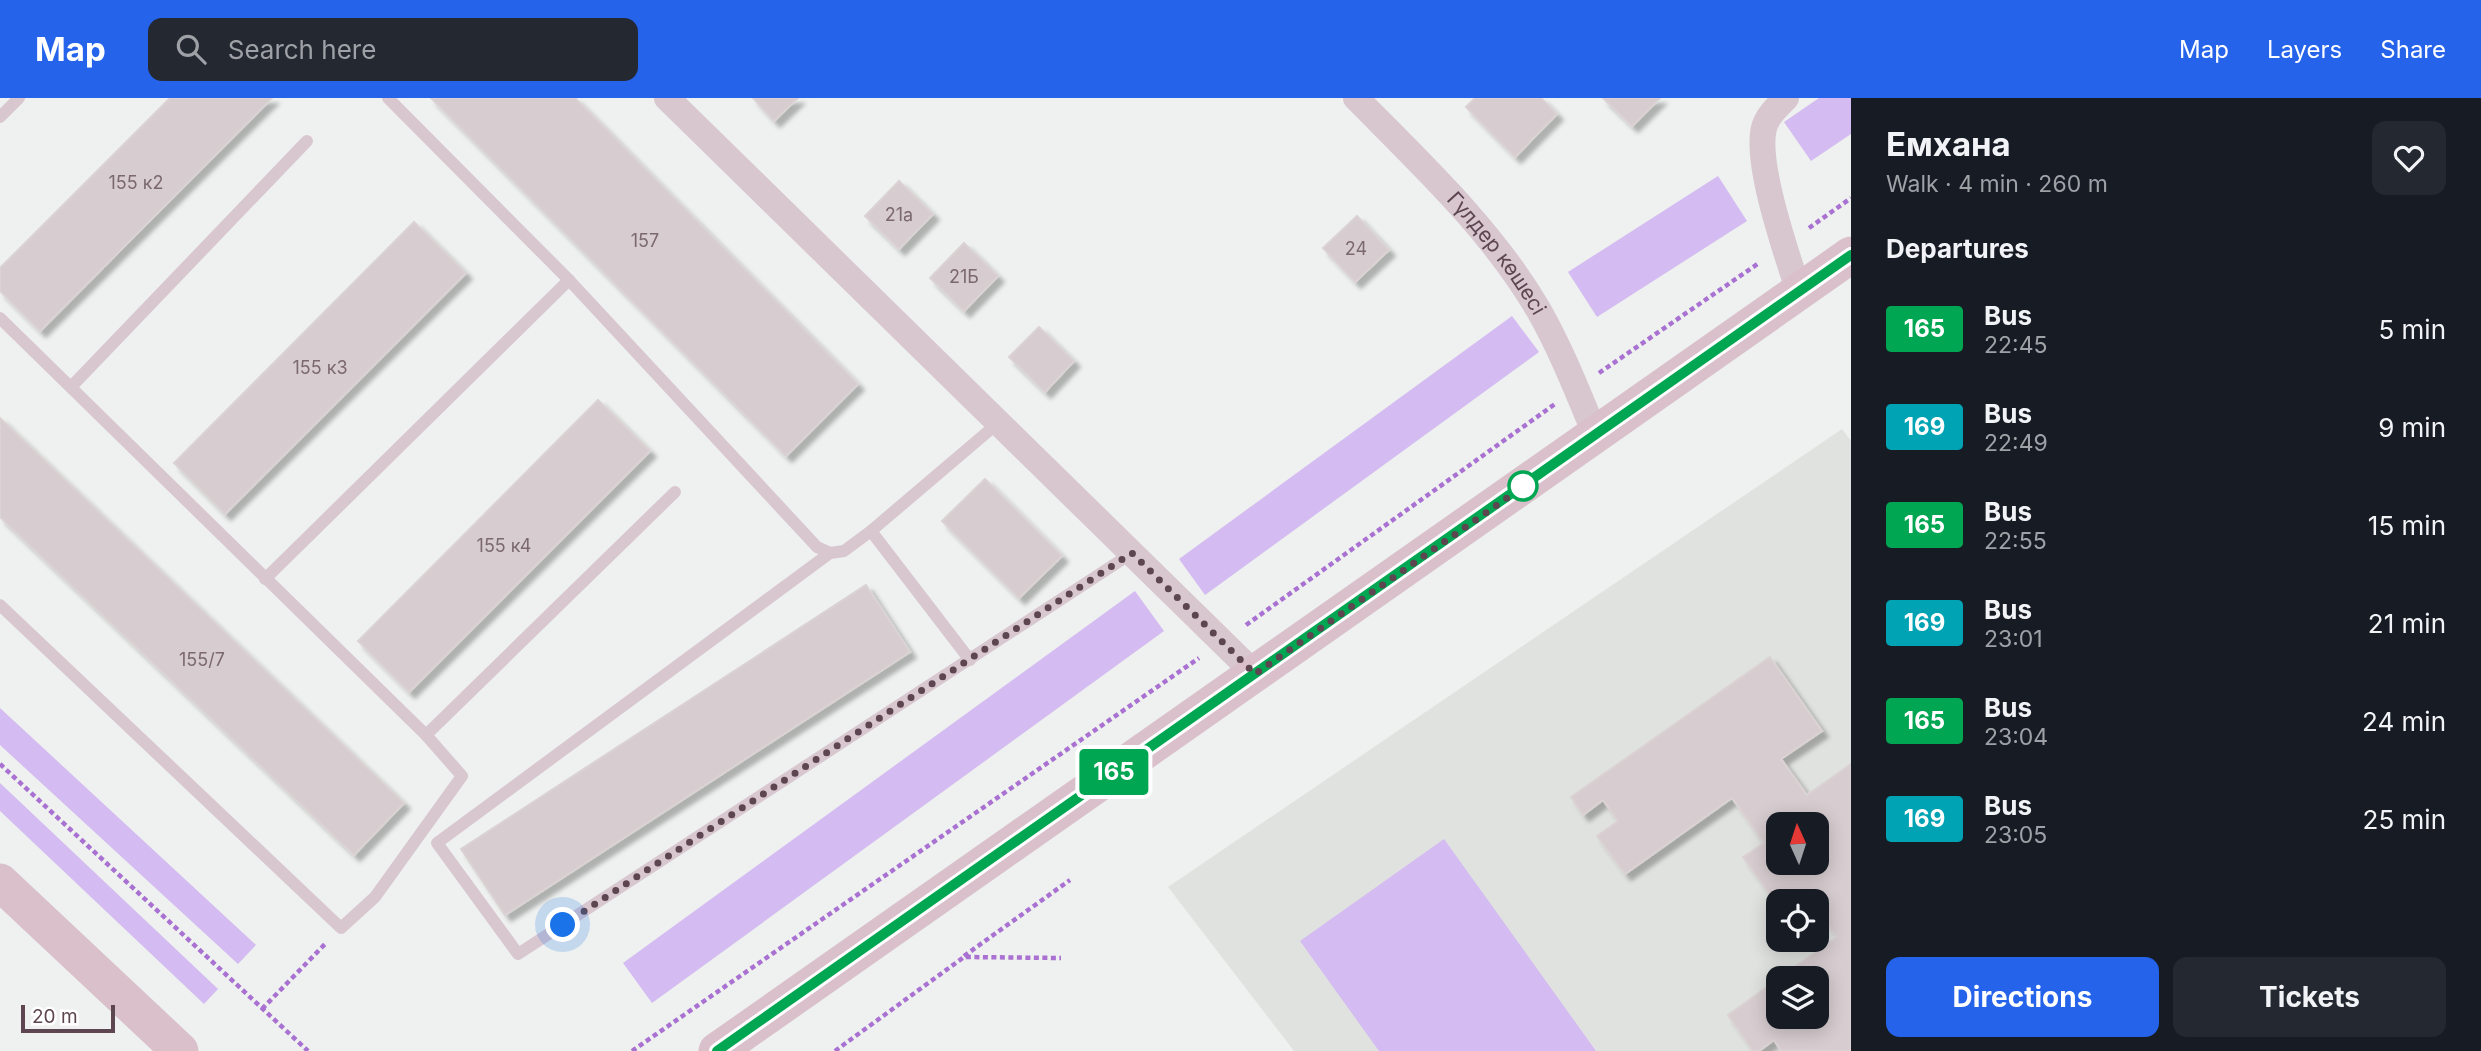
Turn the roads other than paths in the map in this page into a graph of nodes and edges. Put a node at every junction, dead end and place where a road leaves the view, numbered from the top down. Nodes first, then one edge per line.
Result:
1 (19, 98) edge
2 (388, 98) edge
3 (667, 98) edge
4 (1356, 98) edge
5 (1786, 98) edge
6 (0, 117) edge
7 (307, 141) dead end
8 (1851, 255) edge
9 (569, 280) junction
10 (1799, 292) junction
11 (0, 318) edge
12 (71, 387) junction
13 (998, 423) junction
14 (1596, 436) junction
15 (675, 492) dead end
16 (871, 531) junction
17 (830, 553) junction
18 (1132, 553) junction
19 (265, 579) junction
20 (0, 605) edge
21 (970, 660) junction
22 (1255, 674) junction
23 (426, 735) junction
24 (0, 882) edge
25 (179, 1051) edge
26 (717, 1051) edge

1 - 6 lane
2 - 9 lane
3 - 13 street
4 - 14 street, Гүлдер көшесі
5 - 10 street
7 - 12 lane
8 - 10 main road
9 - 17 lane
9 - 19 lane
10 - 14 main road
11 - 12 lane
12 - 19 lane
13 - 16 lane
13 - 18 street
14 - 22 main road
15 - 23 lane
16 - 17 lane
16 - 21 lane
17 - 21 lane
18 - 21 lane
18 - 22 street
19 - 23 lane
20 - 23 lane
22 - 26 main road
24 - 25 main road

